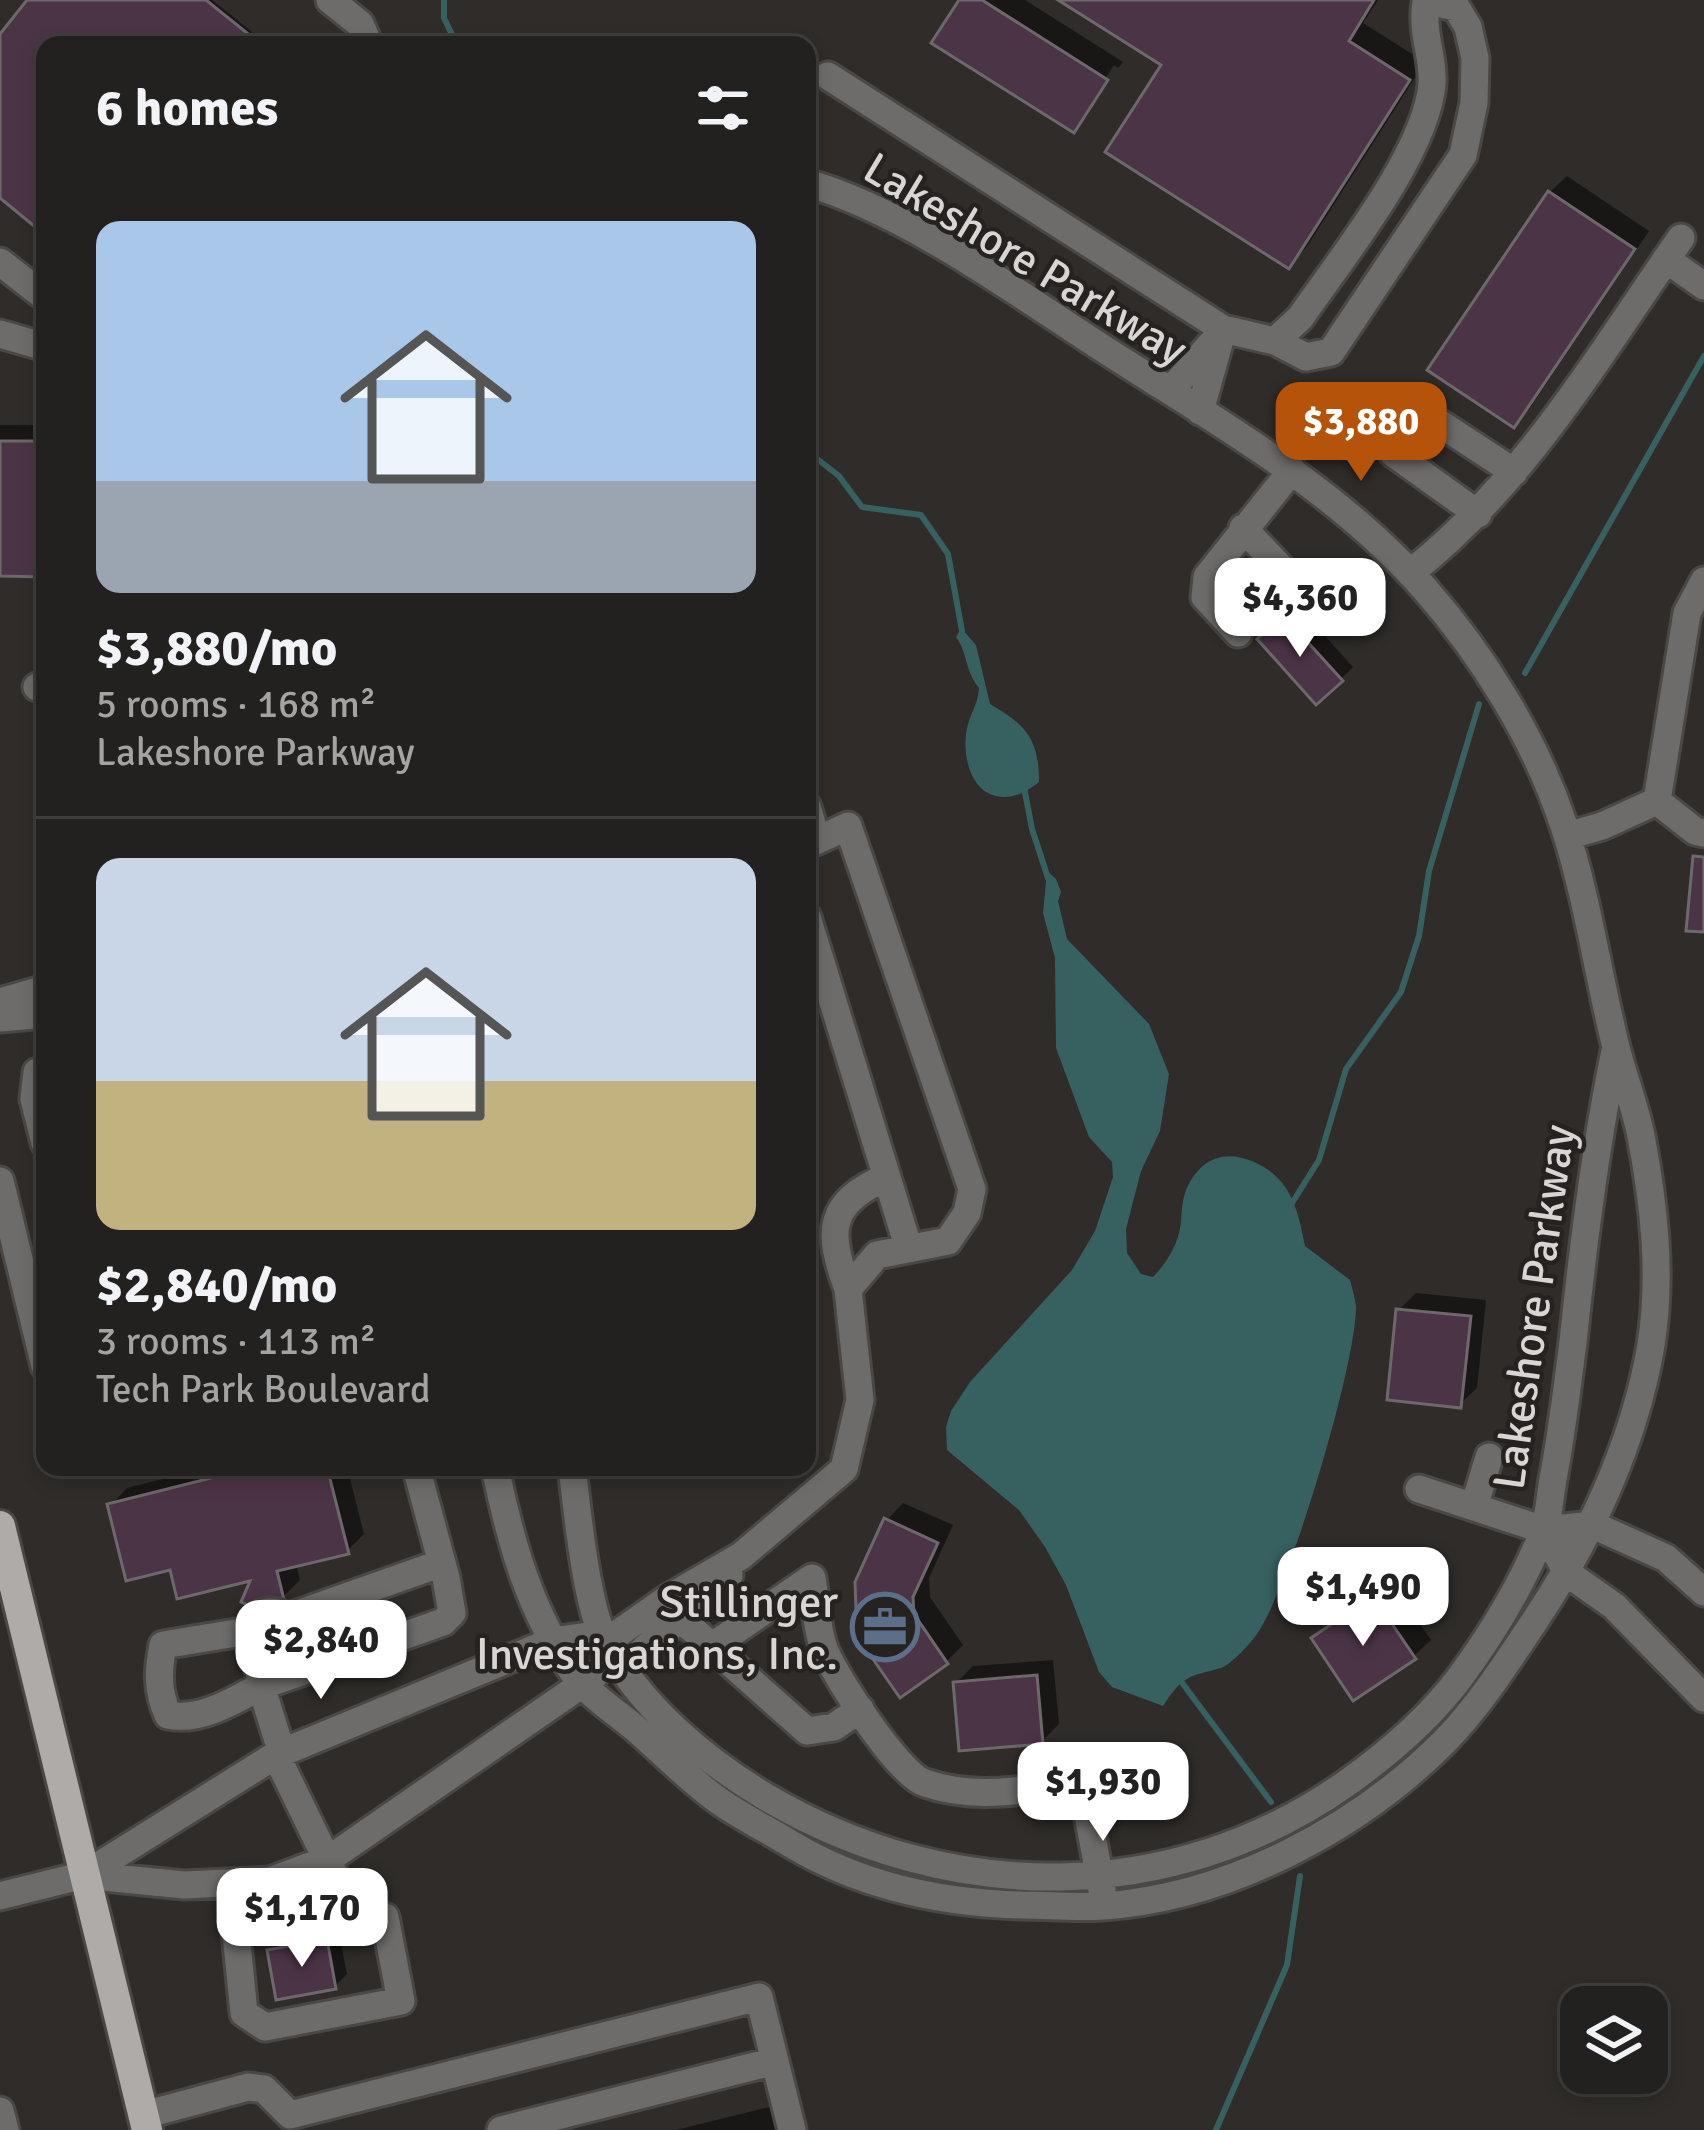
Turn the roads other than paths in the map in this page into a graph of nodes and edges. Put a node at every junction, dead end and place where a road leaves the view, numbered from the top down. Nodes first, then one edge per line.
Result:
1 (330, 0) edge
2 (1426, 0) edge
3 (365, 36) edge
4 (828, 76) dead end
5 (816, 187) edge
6 (0, 262) edge
7 (1704, 286) edge
8 (36, 290) edge
9 (1223, 329) junction
10 (0, 334) edge
11 (1275, 341) junction
12 (36, 344) edge
13 (1170, 392) junction
14 (1200, 411) junction
15 (1292, 470) junction
16 (1514, 472) junction
17 (1478, 514) junction
18 (1243, 528) junction
19 (1410, 573) junction
20 (1704, 581) edge
21 (1299, 587) dead end
22 (1238, 633) dead end
23 (1694, 639) edge
24 (1657, 801) junction
25 (1704, 833) edge
26 (1567, 836) junction
27 (816, 841) edge
28 (816, 946) edge
29 (36, 992) edge
30 (0, 1002) edge
31 (36, 1015) edge
32 (0, 1018) edge
33 (1616, 1047) junction
34 (887, 1177) junction
35 (0, 1181) edge
36 (908, 1246) junction
37 (848, 1289) junction
38 (36, 1329) edge
39 (1489, 1457) dead end
40 (418, 1476) edge
41 (497, 1476) edge
42 (573, 1476) edge
43 (1419, 1489) dead end
44 (1474, 1507) junction
45 (1593, 1525) junction
46 (0, 1526) edge
47 (1544, 1530) junction
48 (741, 1556) junction
49 (442, 1563) junction
50 (1567, 1573) junction
51 (1704, 1592) edge
52 (286, 1618) junction
53 (682, 1620) junction
54 (553, 1641) junction
55 (714, 1646) junction
56 (612, 1651) junction
57 (264, 1662) junction
58 (582, 1684) junction
59 (1704, 1698) edge
60 (860, 1709) junction
61 (279, 1754) junction
62 (329, 1859) junction
63 (85, 1875) junction
64 (1100, 1876) junction
65 (231, 1882) junction
66 (0, 1896) edge
67 (1104, 1906) junction
68 (775, 2062) junction
69 (0, 2111) edge
70 (146, 2122) edge
71 (292, 2122) edge
72 (5, 2130) edge
73 (501, 2130) edge
74 (791, 2130) edge

1 - 3 street
2 - 11 street
2 - 11 street
4 - 9 street
5 - 13 street, Lakeshore Parkway
6 - 8 street
7 - 16 street
9 - 11 street
9 - 13 street
9 - 14 street
10 - 12 street
13 - 14 street, Lakeshore Parkway
14 - 15 street, Lakeshore Parkway
15 - 18 street
15 - 19 street, Lakeshore Parkway
16 - 17 street
16 - 17 street
17 - 19 street
18 - 21 street
18 - 22 street
19 - 26 street, Lakeshore Parkway
20 - 23 street
23 - 24 street
24 - 25 street
24 - 26 street
26 - 33 street, Lakeshore Parkway
27 - 36 street
28 - 34 street
29 - 30 street
31 - 32 street
33 - 45 street, Lakeshore Parkway
33 - 47 street, Lakeshore Parkway
34 - 36 street
34 - 37 street
35 - 38 street
36 - 37 street
37 - 48 street
39 - 44 street
40 - 49 street
41 - 54 street, Lakeshore Parkway
42 - 56 street, Lakeshore Parkway
43 - 44 street
44 - 47 street
45 - 47 street
45 - 50 street, Lakeshore Parkway
45 - 51 street
46 - 63 main road
47 - 50 street
47 - 64 street, Lakeshore Parkway
48 - 53 street
48 - 56 street
49 - 52 street
49 - 57 street
50 - 59 street
50 - 67 street, Lakeshore Parkway
52 - 57 street
52 - 57 street
53 - 55 street
53 - 56 street
54 - 56 street
54 - 58 street, Lakeshore Parkway
54 - 61 street
55 - 60 street
55 - 60 street
56 - 58 street
56 - 64 street, Lakeshore Parkway
57 - 61 street
58 - 62 street
58 - 67 street, Lakeshore Parkway
60 - 64 street
61 - 62 street
61 - 63 street
62 - 65 street
62 - 65 street
63 - 65 street
63 - 66 street
63 - 70 main road
64 - 67 street
68 - 71 street
68 - 73 street
68 - 74 street
69 - 72 street
70 - 71 street

